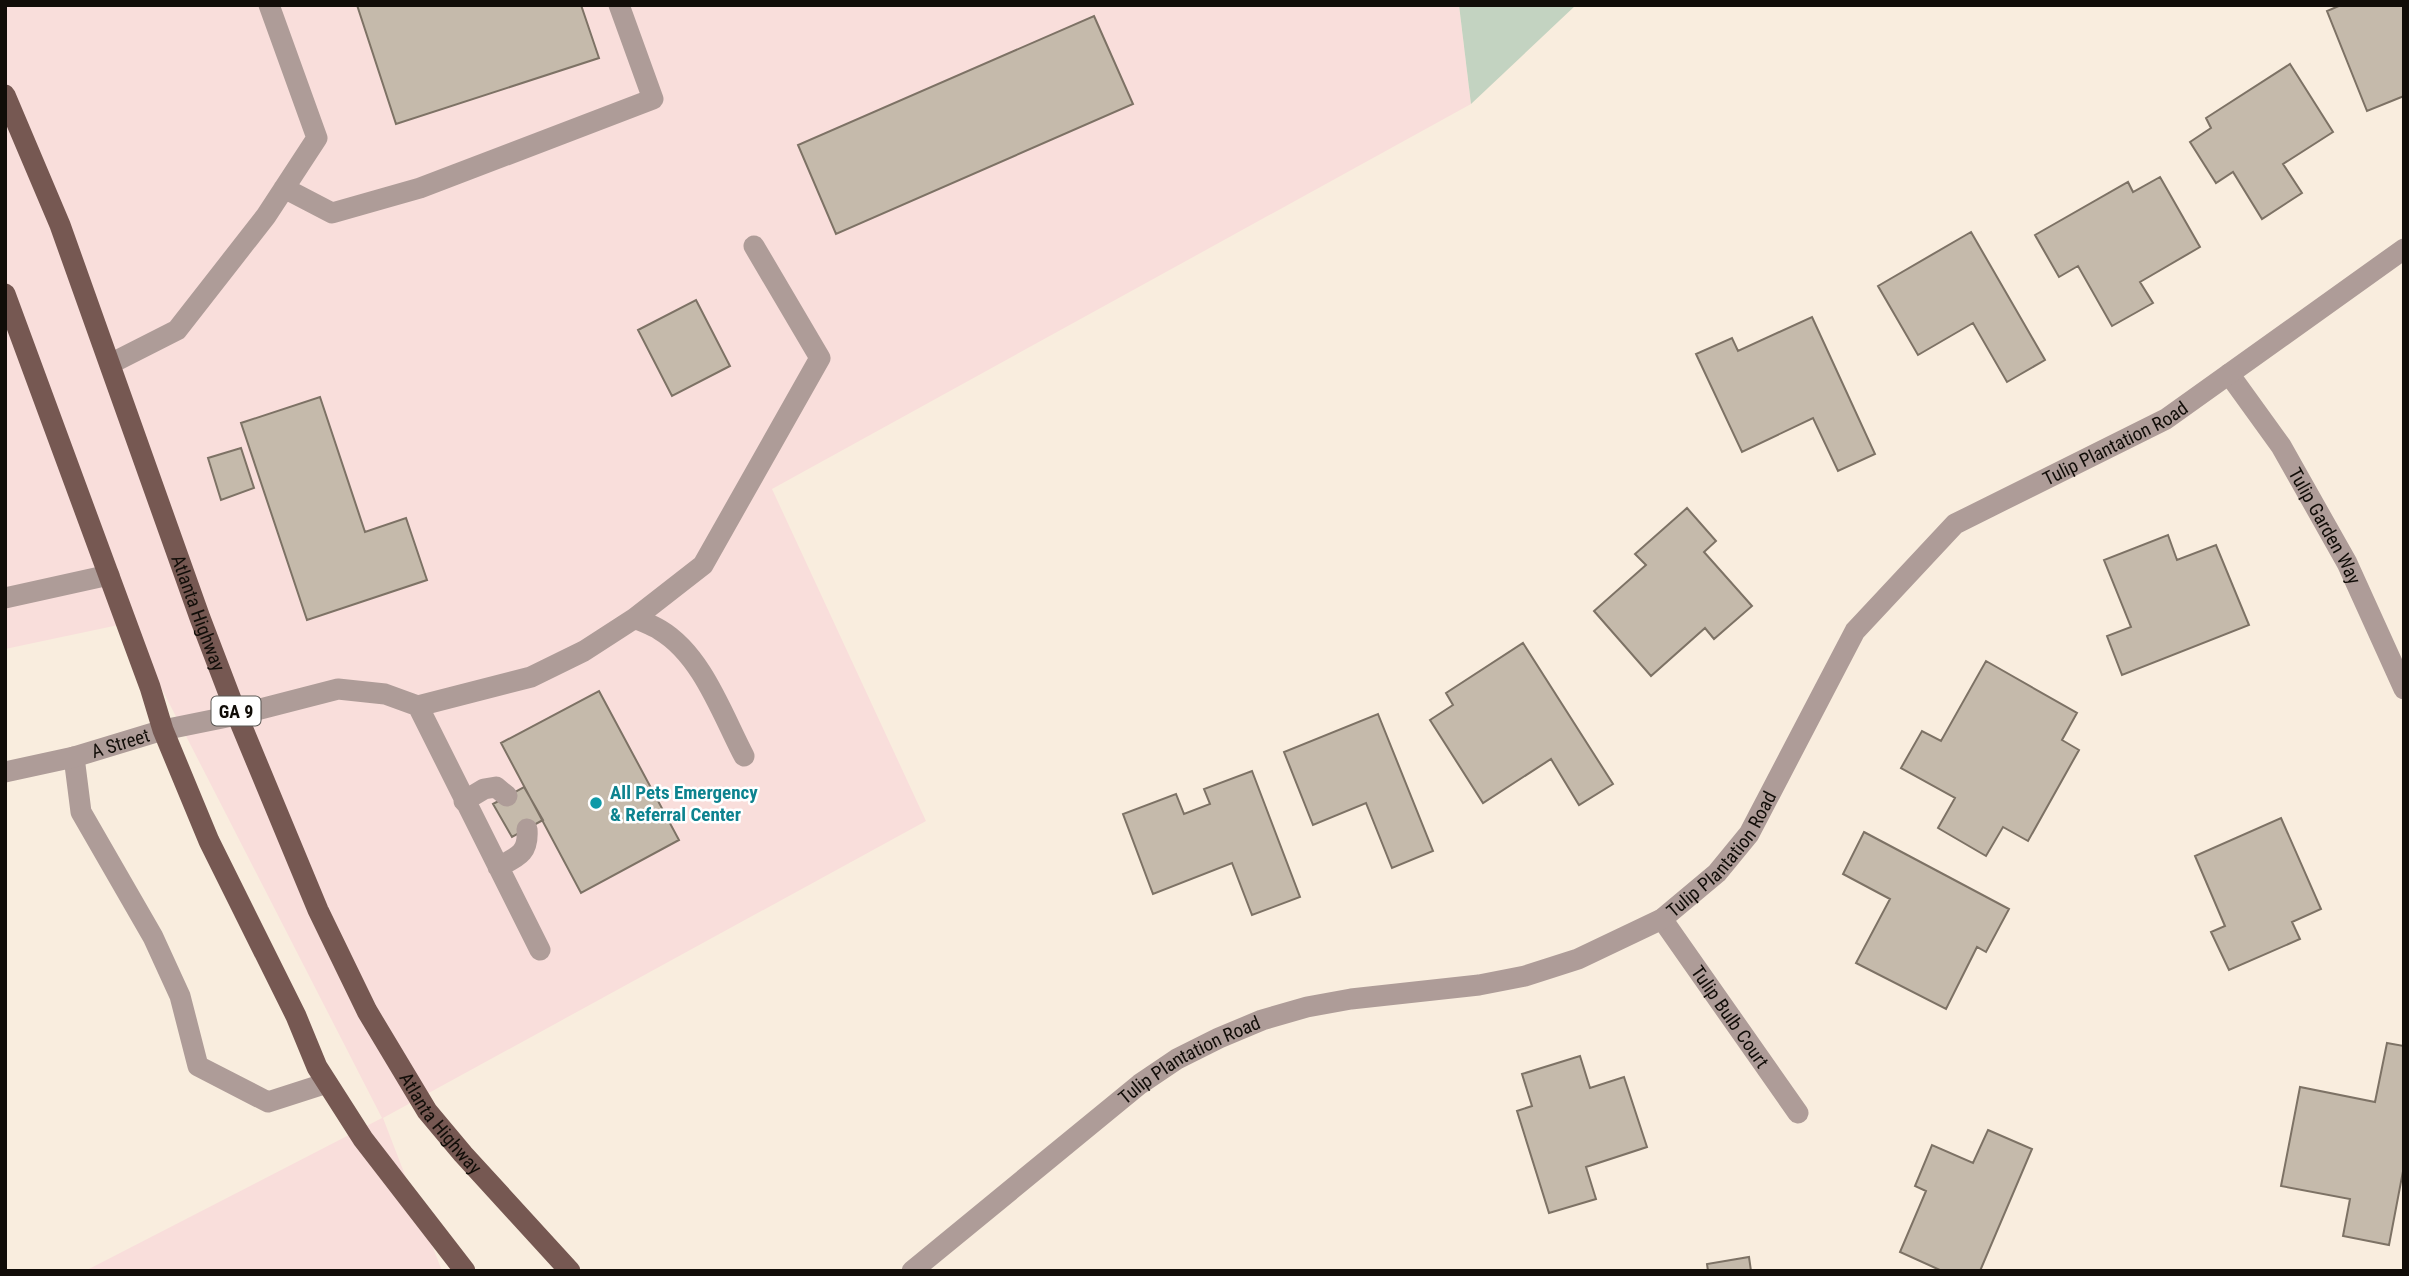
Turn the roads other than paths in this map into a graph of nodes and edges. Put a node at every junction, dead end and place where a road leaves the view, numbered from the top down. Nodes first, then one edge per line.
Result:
1 (269, 5) edge
2 (619, 5) edge
3 (5, 95) edge
4 (284, 188) junction
5 (754, 246) dead end
6 (2404, 249) edge
7 (5, 294) edge
8 (110, 364) junction
9 (2229, 374) junction
10 (109, 575) junction
11 (5, 598) edge
12 (635, 618) junction
13 (2404, 689) edge
14 (418, 706) junction
15 (237, 715) junction
16 (163, 730) junction
17 (744, 756) dead end
18 (74, 757) junction
19 (5, 772) edge
20 (507, 796) dead end
21 (464, 800) junction
22 (527, 829) dead end
23 (498, 867) junction
24 (1662, 919) junction
25 (540, 950) dead end
26 (327, 1083) junction
27 (1798, 1113) dead end
28 (465, 1271) edge
29 (570, 1271) edge
30 (912, 1271) edge

1 - 4 street
2 - 4 street
3 - 8 main road, Atlanta Highway / GA 9
4 - 8 street
5 - 12 street
6 - 9 street, Tulip Plantation Road
7 - 10 main road
8 - 15 main road, Atlanta Highway / GA 9
9 - 13 street, Tulip Garden Way
9 - 24 street, Tulip Plantation Road
10 - 11 street
10 - 16 main road
12 - 14 street
12 - 17 street
14 - 15 street, A Street
14 - 21 street
15 - 16 street, A Street
15 - 29 main road, Atlanta Highway / GA 9
16 - 18 street, A Street
16 - 26 main road
18 - 19 street, A Street
18 - 26 street
20 - 21 street
21 - 23 street
22 - 23 street
23 - 25 street
24 - 27 street, Tulip Bulb Court
24 - 30 street, Tulip Plantation Road
26 - 28 main road

